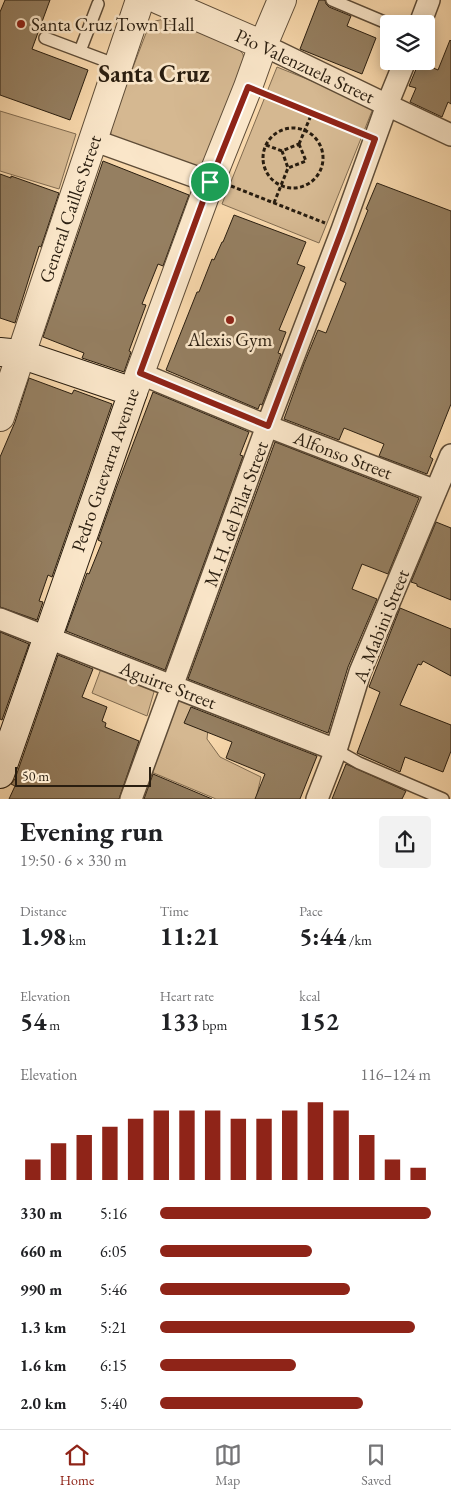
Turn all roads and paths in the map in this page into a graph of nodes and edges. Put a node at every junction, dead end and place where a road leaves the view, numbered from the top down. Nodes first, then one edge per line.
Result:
1 (140, 0) edge
2 (159, 0) edge
3 (282, 0) edge
4 (332, 0) edge
5 (429, 0) edge
6 (98, 4) dead end
7 (423, 15) edge
8 (380, 20) edge
9 (45, 38) dead end
10 (263, 45) junction
11 (80, 52) junction
12 (117, 65) junction
13 (401, 70) edge
14 (248, 87) junction
15 (387, 105) junction
16 (312, 113) junction
17 (306, 130) junction
18 (451, 134) edge
19 (375, 139) junction
20 (93, 140) junction
21 (299, 144) junction
22 (266, 145) junction
23 (282, 151) junction
24 (288, 168) junction
25 (211, 180) junction
26 (281, 186) junction
27 (274, 203) junction
28 (342, 230) junction
29 (10, 353) edge
30 (136, 383) junction
31 (0, 417) edge
32 (268, 426) junction
33 (451, 455) edge
34 (436, 491) junction
35 (0, 619) edge
36 (47, 637) junction
37 (173, 687) junction
38 (336, 750) junction
39 (0, 774) edge
40 (132, 799) edge
41 (317, 799) edge
42 (443, 799) edge

1 - 12 street, General Cailles Street
2 - 10 street, Pio Valenzuela Street
3 - 10 street, Pedro Guevarra Avenue
4 - 8 lane
5 - 7 street
6 - 11 lane
9 - 11 lane
10 - 14 street, Pedro Guevarra Avenue
10 - 15 street, Pio Valenzuela Street
11 - 12 lane
12 - 20 street, General Cailles Street
13 - 15 street, M. H. del Pilar Street
14 - 16 path
14 - 25 street, Pedro Guevarra Avenue
15 - 18 street, Pio Valenzuela Street
15 - 19 street, M. H. del Pilar Street
16 - 17 path
16 - 19 path
17 - 21 path
17 - 22 path
17 - 26 path
19 - 28 street, M. H. del Pilar Street
20 - 25 street
20 - 29 street, General Cailles Street
21 - 23 path
21 - 24 path
22 - 23 path
22 - 26 path
23 - 24 path
24 - 26 path
25 - 27 path
25 - 30 street, Pedro Guevarra Avenue
26 - 27 path
27 - 28 path
28 - 32 street, M. H. del Pilar Street
29 - 30 street
29 - 31 street, General Cailles Street
30 - 32 street, Alfonso Street
30 - 36 street, Pedro Guevarra Avenue
32 - 34 street, Alfonso Street
32 - 37 street, M. H. del Pilar Street
33 - 34 street, A. Mabini Street
34 - 38 street, A. Mabini Street
35 - 36 street, Aguirre Street
36 - 37 street, Aguirre Street
36 - 39 street, Pedro Guevarra Avenue
37 - 38 street, Aguirre Street
37 - 40 street, M. H. del Pilar Street
38 - 41 street, A. Mabini Street
38 - 42 lane

